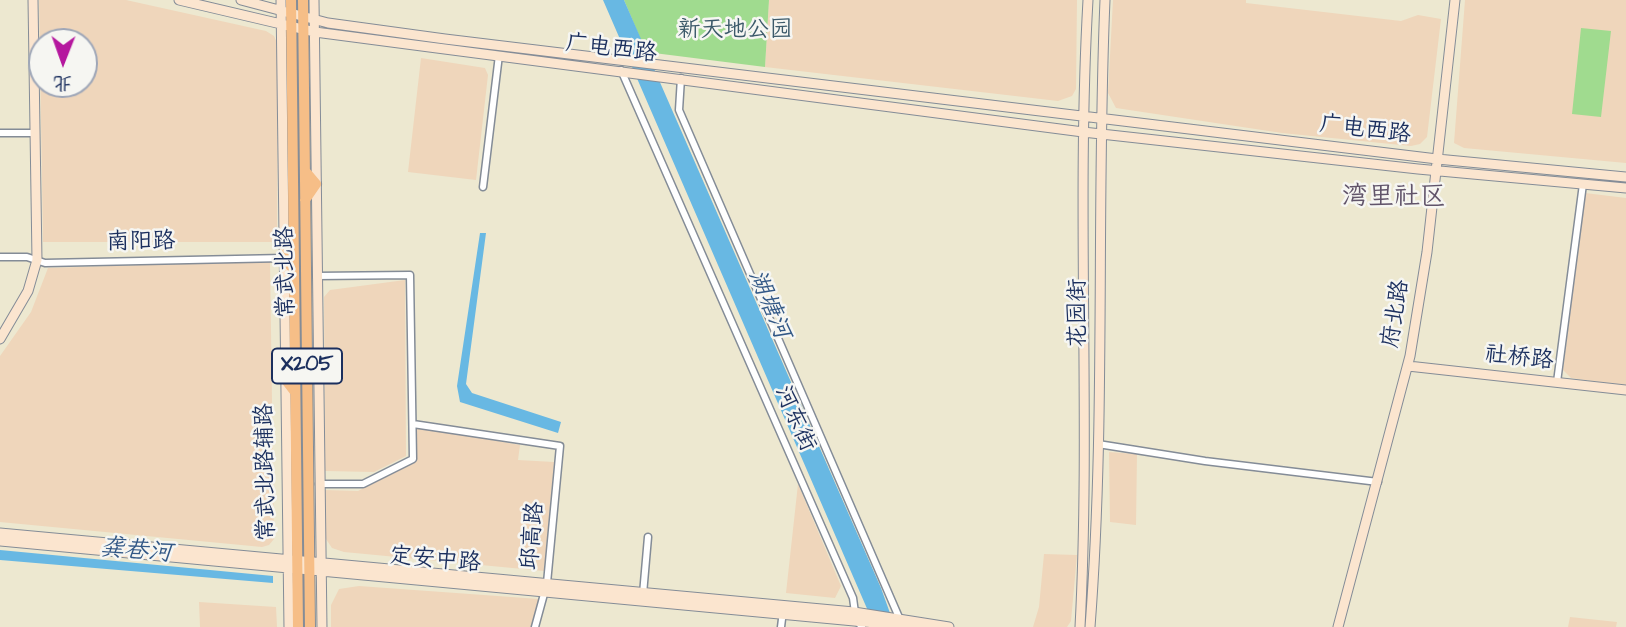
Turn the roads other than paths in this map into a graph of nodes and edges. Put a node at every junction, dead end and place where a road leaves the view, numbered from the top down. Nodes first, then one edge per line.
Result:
1 (33, 0) edge
2 (179, 0) edge
3 (241, 0) edge
4 (291, 0) edge
5 (303, 0) edge
6 (314, 0) edge
7 (1088, 0) edge
8 (1105, 0) edge
9 (1455, 0) edge
10 (281, 4) edge
11 (292, 13) junction
12 (303, 17) junction
13 (314, 20) junction
14 (286, 24) junction
15 (303, 29) junction
16 (315, 32) junction
17 (499, 55) junction
18 (626, 71) junction
19 (681, 78) junction
20 (1083, 117) junction
21 (1100, 118) junction
22 (1083, 132) junction
23 (0, 133) edge
24 (34, 133) junction
25 (1100, 134) junction
26 (1437, 159) junction
27 (305, 171) junction
28 (1436, 171) junction
29 (1626, 177) edge
30 (316, 184) junction
31 (1583, 184) junction
32 (483, 187) dead end
33 (1626, 188) edge
34 (305, 200) junction
35 (294, 240) junction
36 (0, 257) edge
37 (284, 258) junction
38 (37, 260) junction
39 (294, 271) junction
40 (316, 275) junction
41 (0, 339) edge
42 (1408, 366) junction
43 (295, 368) junction
44 (285, 379) junction
45 (1557, 382) junction
46 (1626, 390) edge
47 (295, 392) junction
48 (413, 424) junction
49 (1098, 444) junction
50 (1378, 482) junction
51 (319, 484) junction
52 (0, 533) edge
53 (648, 537) dead end
54 (0, 541) edge
55 (292, 563) junction
56 (309, 565) junction
57 (321, 566) junction
58 (546, 586) junction
59 (643, 596) junction
60 (783, 609) junction
61 (861, 620) edge
62 (899, 622) edge
63 (289, 627) edge
64 (298, 627) edge
65 (310, 627) edge
66 (322, 627) edge
67 (535, 627) edge
68 (781, 627) edge
69 (918, 627) edge
70 (949, 627) edge
71 (1080, 627) edge
72 (1090, 627) edge
73 (1339, 627) edge

1 - 24 main road
2 - 14 main road, 广电西路
3 - 10 main road
4 - 11 main road, 常武北路 / X205
5 - 12 main road, 常武北路 / X205
6 - 13 main road
7 - 20 main road, 花园街
8 - 21 main road, 花园街
9 - 26 main road, 府北路
10 - 11 main road, 广电西路
10 - 14 main road, 常武北路辅路
11 - 12 main road, 广电西路
11 - 14 main road, 常武北路 / X205
12 - 13 main road, 广电西路
12 - 15 main road, 常武北路 / X205
13 - 16 main road
13 - 20 main road, 广电西路
14 - 15 main road, 广电西路
14 - 35 main road, 常武北路 / X205
14 - 37 main road, 常武北路辅路
15 - 16 main road, 广电西路
15 - 27 main road, 常武北路 / X205
16 - 17 main road, 广电西路
16 - 30 main road
17 - 18 main road, 广电西路
17 - 32 street
18 - 19 main road, 广电西路
18 - 61 street, 河东街
19 - 22 main road, 广电西路
19 - 62 street
20 - 21 main road, 广电西路
20 - 22 main road, 花园街
21 - 25 main road, 花园街
21 - 26 main road, 广电西路
22 - 25 main road, 广电西路
22 - 71 main road, 花园街
23 - 24 street
24 - 38 main road
25 - 28 main road, 广电西路
25 - 49 main road, 花园街
26 - 28 main road, 府北路
26 - 29 main road, 广电西路
27 - 30 main road
27 - 34 main road, 常武北路 / X205
28 - 31 main road, 广电西路
28 - 42 main road, 府北路
30 - 34 main road
30 - 40 main road
31 - 33 main road, 广电西路
31 - 45 street
34 - 56 main road, 常武北路 / X205
35 - 37 main road
35 - 39 main road, 常武北路 / X205
36 - 38 street, 南阳路
37 - 38 street, 南阳路
37 - 39 main road
37 - 44 main road, 常武北路辅路
38 - 41 main road
39 - 43 main road, 常武北路 / X205
40 - 48 street
40 - 51 main road
42 - 45 main road, 社桥路
42 - 50 main road, 府北路
43 - 44 main road
43 - 47 main road, 常武北路 / X205
44 - 47 main road
44 - 55 main road, 常武北路辅路
45 - 46 main road, 社桥路
47 - 55 main road, 常武北路 / X205
48 - 51 street
48 - 58 street, 邱高路
49 - 50 street
49 - 72 main road, 花园街
50 - 73 main road, 府北路
51 - 57 main road
52 - 55 main road, 定安中路
53 - 59 street
54 - 55 main road, 定安中路
55 - 56 main road, 定安中路
55 - 63 main road, 常武北路辅路
55 - 64 main road, 常武北路 / X205
56 - 57 main road, 定安中路
56 - 65 main road, 常武北路 / X205
57 - 58 main road, 定安中路
57 - 66 main road
58 - 59 main road, 定安中路
58 - 67 street, 邱高路
59 - 60 main road, 定安中路
60 - 61 main road, 定安中路
60 - 68 street
61 - 62 main road, 定安中路
62 - 69 main road
62 - 70 main road

